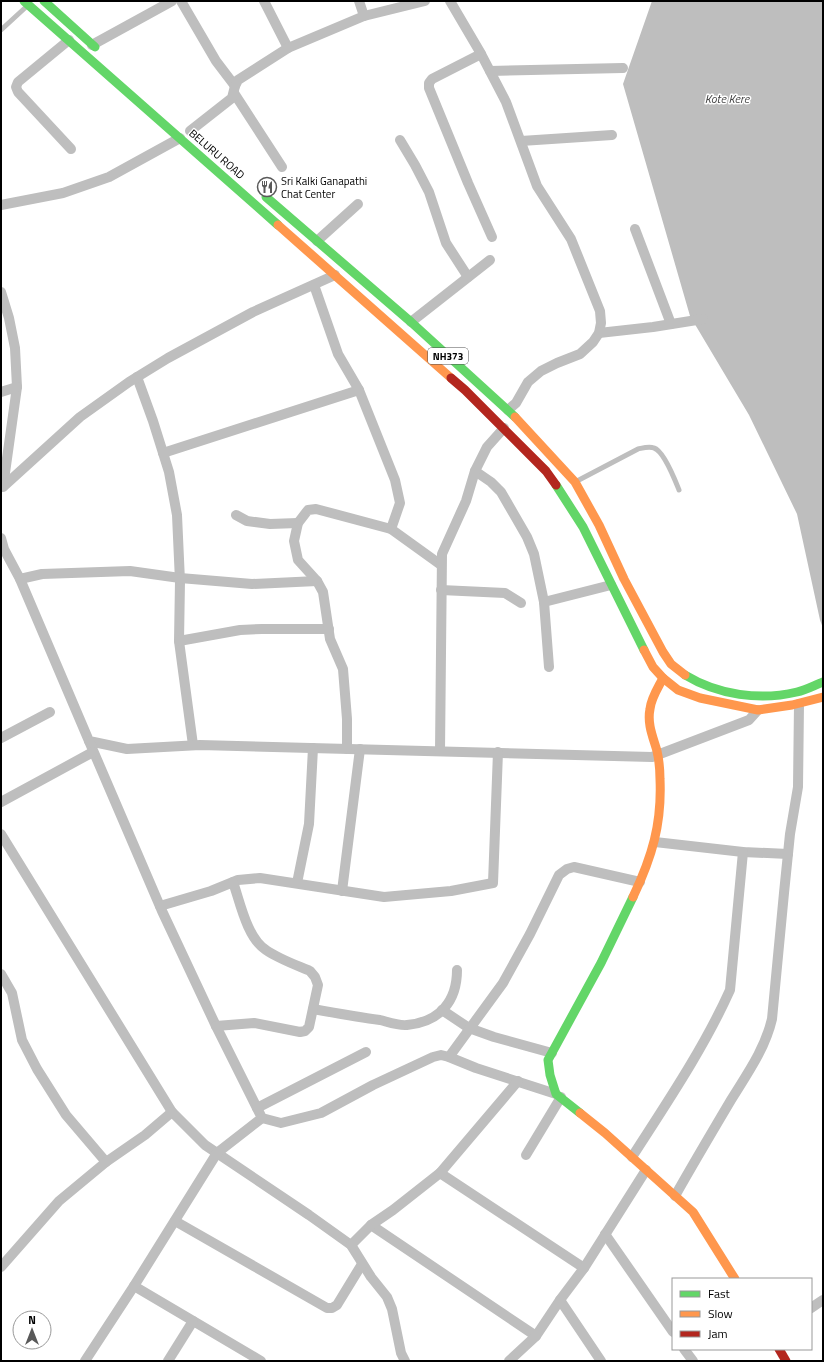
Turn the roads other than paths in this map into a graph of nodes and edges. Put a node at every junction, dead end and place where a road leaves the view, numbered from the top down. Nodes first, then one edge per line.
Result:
1 (44, 1) edge
2 (172, 1) edge
3 (182, 1) edge
4 (264, 1) edge
5 (359, 1) edge
6 (425, 1) edge
7 (450, 1) edge
8 (26, 3) edge
9 (364, 16) junction
10 (1, 30) edge
11 (69, 40) junction
12 (92, 45) junction
13 (288, 48) junction
14 (481, 54) junction
15 (104, 55) dead end
16 (623, 68) dead end
17 (490, 71) junction
18 (234, 89) junction
19 (190, 131) dead end
20 (612, 135) dead end
21 (180, 138) junction
22 (400, 140) dead end
23 (521, 141) junction
24 (71, 149) dead end
25 (282, 166) dead end
26 (259, 191) dead end
27 (358, 204) dead end
28 (1, 205) edge
29 (635, 229) dead end
30 (492, 237) dead end
31 (317, 241) junction
32 (490, 260) dead end
33 (335, 275) junction
34 (468, 277) junction
35 (314, 285) junction
36 (1, 292) edge
37 (703, 319) dead end
38 (411, 322) junction
39 (670, 324) junction
40 (599, 333) junction
41 (137, 377) junction
42 (17, 387) junction
43 (359, 390) junction
44 (1, 392) edge
45 (508, 410) junction
46 (504, 428) junction
47 (163, 453) junction
48 (474, 471) junction
49 (575, 482) junction
50 (2, 489) edge
51 (679, 490) dead end
52 (236, 515) dead end
53 (298, 523) junction
54 (391, 528) junction
55 (1, 538) edge
56 (4, 555) edge
57 (441, 565) junction
58 (180, 578) junction
59 (20, 579) junction
60 (317, 581) junction
61 (611, 585) junction
62 (440, 590) junction
63 (544, 602) junction
64 (521, 603) dead end
65 (329, 628) junction
66 (179, 641) junction
67 (549, 667) dead end
68 (663, 678) junction
69 (823, 682) edge
70 (823, 697) edge
71 (799, 704) junction
72 (758, 710) junction
73 (50, 712) dead end
74 (1, 738) edge
75 (88, 742) junction
76 (193, 745) junction
77 (314, 748) junction
78 (347, 749) junction
79 (360, 749) junction
80 (440, 751) junction
81 (93, 752) junction
82 (498, 752) junction
83 (658, 755) junction
84 (1, 802) edge
85 (1, 834) edge
86 (655, 842) junction
87 (743, 852) junction
88 (788, 854) junction
89 (233, 882) junction
90 (640, 882) junction
91 (297, 883) junction
92 (342, 891) junction
93 (160, 906) junction
94 (457, 970) dead end
95 (1, 974) edge
96 (313, 1009) junction
97 (442, 1010) junction
98 (216, 1026) junction
99 (469, 1028) junction
100 (366, 1052) dead end
101 (552, 1053) junction
102 (449, 1057) junction
103 (518, 1081) junction
104 (558, 1095) junction
105 (172, 1112) junction
106 (259, 1113) junction
107 (217, 1153) junction
108 (526, 1155) dead end
109 (632, 1157) junction
110 (106, 1162) junction
111 (646, 1170) junction
112 (440, 1173) junction
113 (675, 1196) junction
114 (175, 1221) junction
115 (371, 1225) junction
116 (606, 1234) junction
117 (351, 1245) junction
118 (362, 1264) junction
119 (1, 1267) edge
120 (584, 1268) junction
121 (734, 1278) edge
122 (134, 1286) junction
123 (560, 1300) junction
124 (823, 1300) edge
125 (812, 1307) edge
126 (193, 1321) junction
127 (672, 1331) edge
128 (536, 1336) junction
129 (685, 1350) edge
130 (780, 1350) edge
131 (86, 1361) edge
132 (168, 1361) edge
133 (261, 1361) edge
134 (405, 1361) edge
135 (509, 1361) edge
136 (601, 1361) edge
137 (693, 1361) edge
138 (786, 1361) edge

1 - 12 main road
2 - 12 street
3 - 18 street
4 - 13 street
5 - 9 street
6 - 9 street
7 - 14 street
8 - 10 lane
8 - 11 main road, BELURU ROAD / NH373
9 - 13 street
11 - 21 main road, BELURU ROAD / NH373
11 - 24 street
12 - 15 main road
13 - 18 street
14 - 17 street
14 - 30 street
16 - 17 street
17 - 23 street
18 - 19 street
18 - 25 street
20 - 23 street
21 - 28 street
21 - 33 main road, BELURU ROAD / NH373
22 - 34 street
23 - 40 street
26 - 31 main road, NH373
27 - 31 street
29 - 39 street
31 - 38 main road, NH373
32 - 34 street
33 - 35 street
33 - 46 main road, BELURU ROAD / NH373
34 - 38 street
35 - 41 street
35 - 43 street
36 - 42 street
37 - 39 street
38 - 45 main road, NH373
39 - 40 street
40 - 45 street
41 - 47 street
41 - 50 street
42 - 44 street
42 - 50 street
43 - 47 street
43 - 54 street
45 - 49 main road, NH373
46 - 48 street
46 - 61 main road, NH373
47 - 58 street
48 - 57 street
48 - 63 street
49 - 51 lane
49 - 69 main road, NH373
52 - 53 street
53 - 54 street
53 - 60 street
54 - 57 street
55 - 56 street
56 - 59 street
57 - 62 street
58 - 59 street
58 - 60 street
58 - 66 street
59 - 75 street
60 - 65 street
61 - 63 street
61 - 68 main road, NH373
62 - 64 street
62 - 80 street
63 - 67 street
65 - 66 street
65 - 78 street
66 - 76 street
68 - 72 main road, NH373
68 - 83 main road
70 - 71 main road, NH373
71 - 72 main road, NH373
71 - 88 street
72 - 83 street
73 - 74 street
75 - 76 street
75 - 81 street
76 - 77 street
77 - 78 street
77 - 91 street
78 - 79 street
79 - 80 street
79 - 92 street
80 - 82 street
81 - 84 street
81 - 93 street
82 - 83 street
82 - 92 street
83 - 86 main road
85 - 105 street
86 - 87 street
86 - 90 main road
87 - 88 street
87 - 109 street
88 - 113 street
89 - 91 street
89 - 93 street
89 - 96 street
90 - 99 street
90 - 101 main road
91 - 92 street
93 - 98 street
94 - 97 street
95 - 110 street
96 - 97 street
96 - 98 street
97 - 99 street
98 - 106 street
99 - 101 street
99 - 102 street
100 - 106 street
101 - 104 main road
102 - 103 street
102 - 106 street
103 - 104 street
103 - 112 street
104 - 108 street
104 - 109 main road
105 - 107 street
105 - 110 street
106 - 107 street
107 - 114 street
107 - 117 street
109 - 111 main road
110 - 119 street
111 - 113 main road
111 - 116 street
112 - 115 street
112 - 120 street
113 - 121 main road
114 - 118 street
114 - 122 street
115 - 117 street
115 - 128 street
116 - 120 street
116 - 127 street
117 - 118 street
118 - 134 street
120 - 123 street
122 - 126 street
122 - 131 street
123 - 128 street
123 - 136 street
124 - 125 street
126 - 132 street
126 - 133 street
128 - 135 street
129 - 137 street
130 - 138 main road

